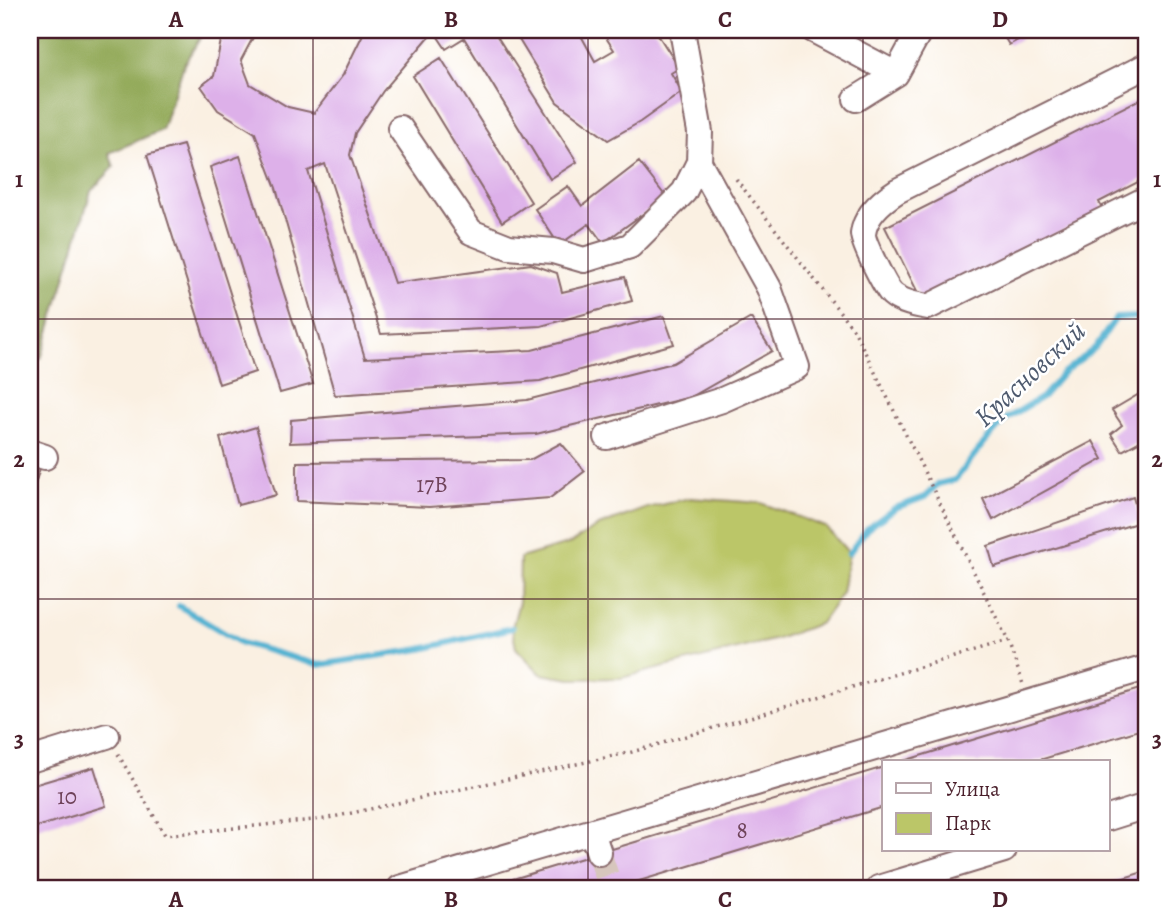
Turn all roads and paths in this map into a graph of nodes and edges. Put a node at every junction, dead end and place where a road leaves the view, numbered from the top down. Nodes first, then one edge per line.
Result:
1 (682, 30) edge
2 (813, 30) edge
3 (920, 30) edge
4 (1146, 66) edge
5 (896, 74) junction
6 (856, 99) dead end
7 (400, 128) dead end
8 (699, 162) junction
9 (730, 171) dead end
10 (1146, 199) edge
11 (607, 437) dead end
12 (1008, 641) junction
13 (1146, 668) edge
14 (1029, 702) junction
15 (107, 736) joint
16 (30, 760) edge
17 (1146, 806) edge
18 (1110, 817) edge
19 (997, 852) edge
20 (400, 888) edge
21 (879, 888) edge

1 - 8 street
2 - 5 street
3 - 5 street
4 - 10 street
5 - 6 street
7 - 8 street
8 - 11 street
9 - 12 path
12 - 14 path
12 - 15 path
13 - 14 street
14 - 20 street
15 - 16 street
17 - 18 street
19 - 21 street

